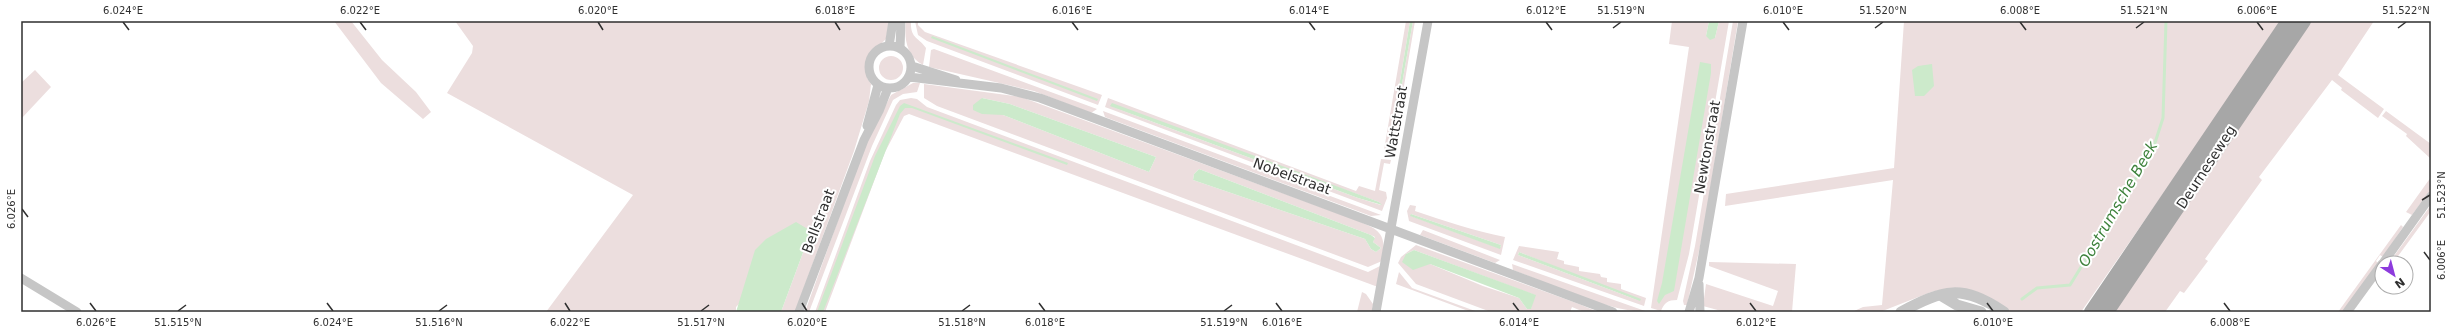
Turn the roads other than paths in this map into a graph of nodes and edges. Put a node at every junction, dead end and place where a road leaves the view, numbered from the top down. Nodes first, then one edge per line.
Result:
1 (893, 21) edge
2 (901, 21) edge
3 (1428, 21) edge
4 (1743, 21) edge
5 (2288, 21) edge
6 (2304, 21) edge
7 (889, 46) junction
8 (900, 48) junction
9 (912, 66) junction
10 (909, 77) junction
11 (963, 82) junction
12 (878, 85) junction
13 (888, 88) junction
14 (864, 140) junction
15 (2431, 196) edge
16 (1391, 228) junction
17 (2388, 255) edge
18 (2374, 274) edge
19 (21, 278) edge
20 (1699, 278) junction
21 (1942, 296) junction
22 (1610, 311) edge
23 (77, 312) edge
24 (799, 312) edge
25 (1376, 312) edge
26 (1618, 312) edge
27 (1689, 312) edge
28 (1700, 312) edge
29 (1901, 312) edge
30 (1981, 312) edge
31 (2004, 312) edge
32 (2092, 312) edge
33 (2107, 312) edge
34 (2347, 312) edge

1 - 7 street
2 - 8 street
3 - 16 street, Wattstraat
4 - 20 street, Newtonstraat
5 - 32 main road, Deurneseweg
6 - 33 main road, Deurneseweg
7 - 8 street
7 - 12 street
8 - 9 street
9 - 10 street
9 - 11 street, Nobelstraat
10 - 11 street, Nobelstraat
10 - 13 street
11 - 16 street, Nobelstraat
12 - 13 street
12 - 14 street, Bellstraat
13 - 14 street, Bellstraat
14 - 24 street, Bellstraat
15 - 17 street
16 - 22 street, Nobelstraat
16 - 25 street, Wattstraat
18 - 34 street
19 - 23 street
20 - 27 street, Newtonstraat
20 - 28 street, Newtonstraat
21 - 29 street
21 - 30 street
21 - 31 street
22 - 26 street, Nobelstraat

